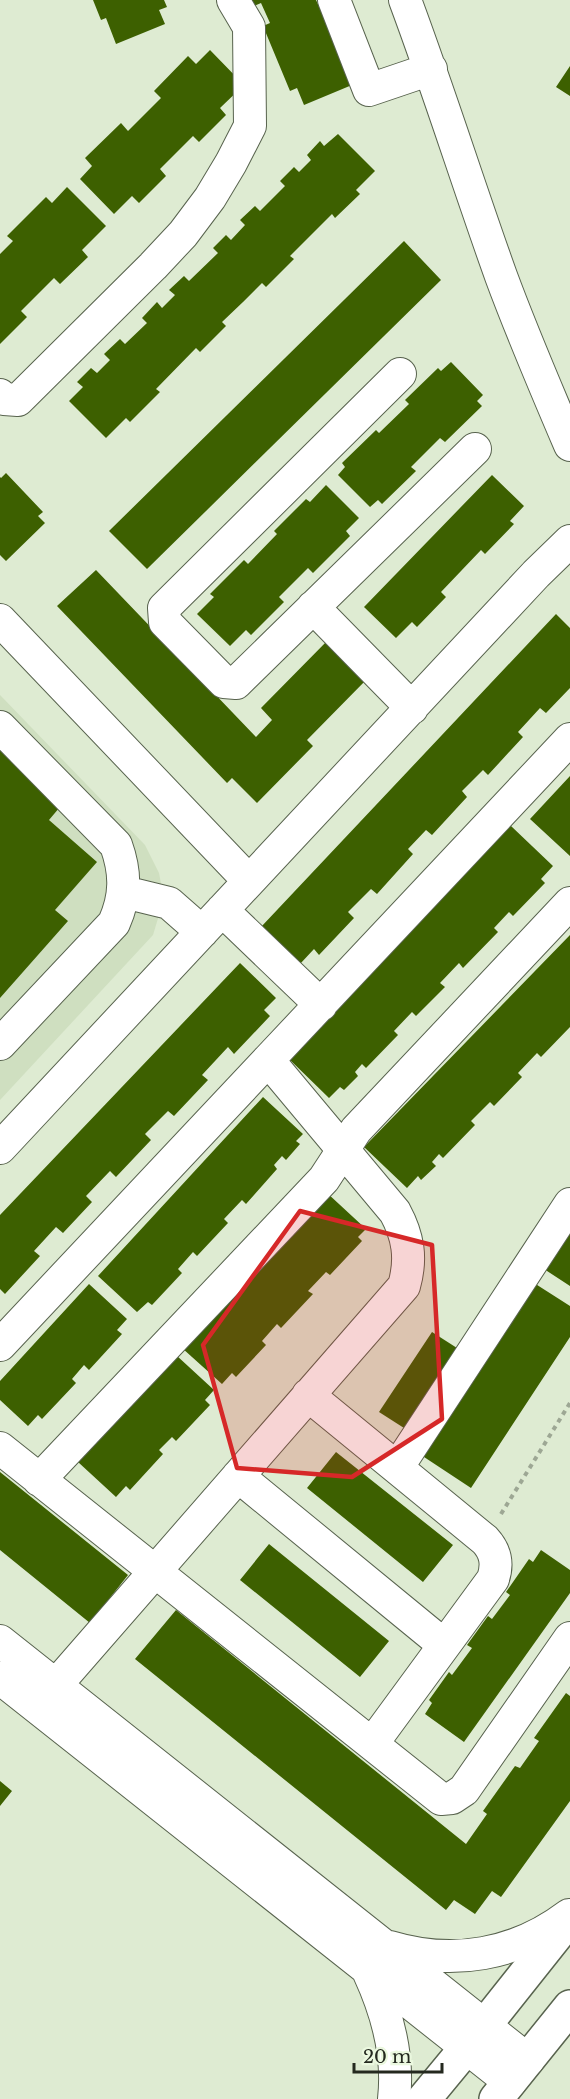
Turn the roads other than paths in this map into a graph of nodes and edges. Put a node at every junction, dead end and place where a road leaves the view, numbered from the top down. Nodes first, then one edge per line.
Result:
1 (233, 0) edge
2 (333, 0) edge
3 (405, 0) edge
4 (431, 69) junction
5 (400, 374) dead end
6 (0, 395) edge
7 (570, 445) edge
8 (475, 449) dead end
9 (570, 541) edge
10 (313, 607) junction
11 (0, 620) edge
12 (412, 708) junction
13 (0, 726) edge
14 (570, 739) edge
15 (249, 881) junction
16 (124, 892) junction
17 (570, 903) edge
18 (212, 921) junction
19 (321, 1005) junction
20 (0, 1044) edge
21 (268, 1060) junction
22 (0, 1148) edge
23 (343, 1150) junction
24 (570, 1204) edge
25 (0, 1345) edge
26 (308, 1395) junction
27 (0, 1448) edge
28 (397, 1468) junction
29 (238, 1476) junction
30 (39, 1480) junction
31 (155, 1572) junction
32 (570, 1638) edge
33 (0, 1641) edge
34 (444, 1646) junction
35 (0, 1678) edge
36 (56, 1685) junction
37 (372, 1744) junction
38 (570, 1916) edge
39 (374, 1957) junction
40 (570, 2007) edge
41 (475, 2037) junction
42 (511, 2080) edge
43 (394, 2099) edge
44 (424, 2099) edge

1 - 6 street
2 - 4 street
3 - 4 street
4 - 7 street
5 - 10 street
8 - 10 street
9 - 12 street
10 - 12 street
11 - 15 street
12 - 15 street
13 - 16 street
14 - 19 street
15 - 18 street
16 - 18 street
16 - 20 street
17 - 23 street
18 - 19 street
18 - 22 street
19 - 21 street
21 - 23 street
21 - 25 street
23 - 26 street
23 - 30 street
24 - 28 street
26 - 28 street
26 - 29 street
27 - 30 street
28 - 34 street
29 - 31 street
29 - 34 street
30 - 31 street
31 - 36 street
31 - 37 street
32 - 37 street
33 - 36 street
34 - 37 street
35 - 39 street
36 - 39 street
38 - 39 street
38 - 41 main road
39 - 41 street
39 - 43 street
40 - 42 main road
41 - 42 street
41 - 44 main road

